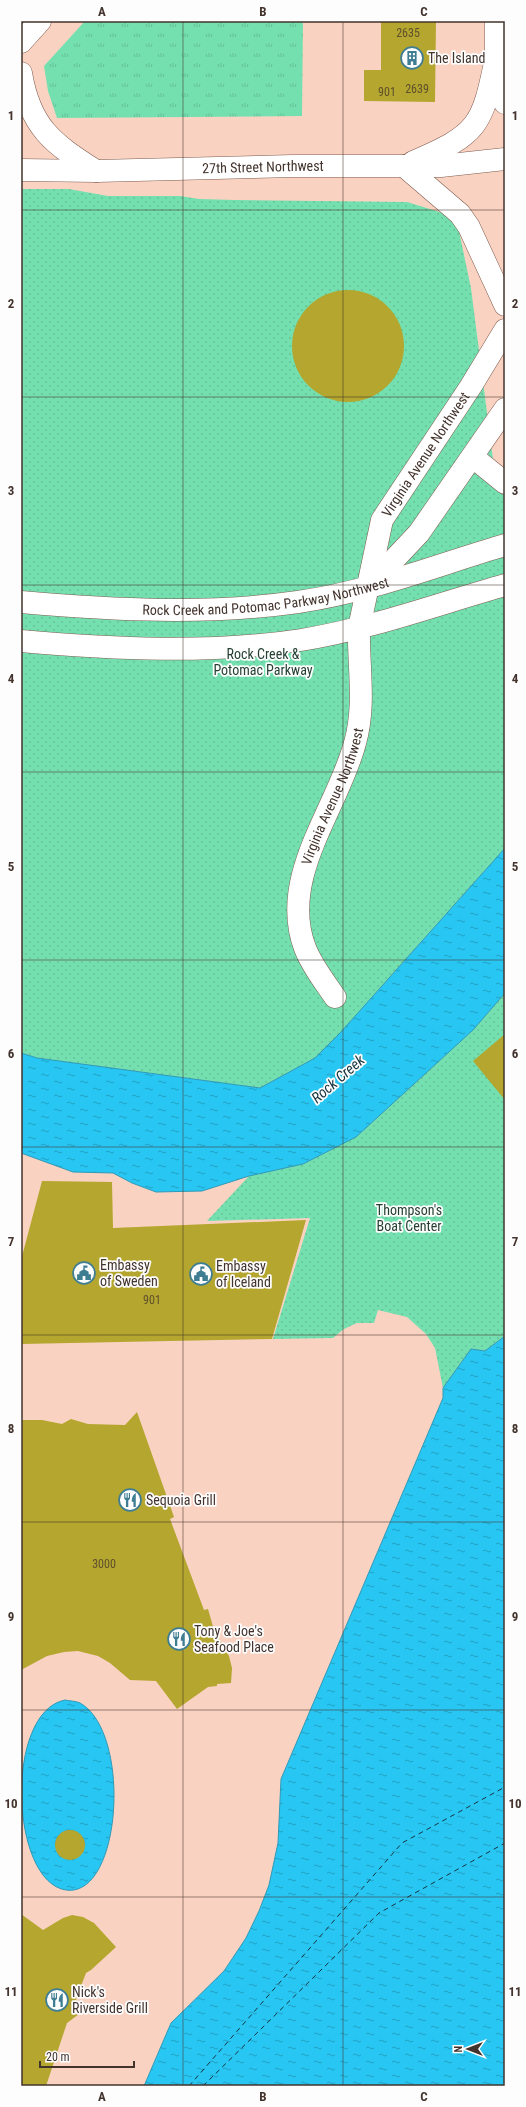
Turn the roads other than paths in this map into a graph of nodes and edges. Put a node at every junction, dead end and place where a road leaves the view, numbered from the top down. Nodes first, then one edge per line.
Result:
1 (40, 21) edge
2 (496, 21) edge
3 (21, 42) edge
4 (496, 58) junction
5 (21, 73) edge
6 (505, 103) edge
7 (505, 159) edge
8 (404, 166) junction
9 (21, 170) edge
10 (97, 171) junction
11 (505, 306) edge
12 (505, 330) edge
13 (505, 409) edge
14 (473, 457) junction
15 (505, 483) edge
16 (505, 546) edge
17 (505, 585) edge
18 (368, 587) junction
19 (21, 602) edge
20 (359, 628) junction
21 (21, 641) edge
22 (335, 997) dead end

1 - 3 main road
2 - 4 main road
4 - 6 main road
4 - 8 main road
5 - 10 main road
7 - 8 main road, 27th Street Northwest
8 - 10 main road, 27th Street Northwest
8 - 11 main road
9 - 10 main road, 27th Street Northwest
12 - 18 main road, Virginia Avenue Northwest
13 - 14 main road
14 - 15 main road
14 - 18 main road
16 - 18 main road, Rock Creek and Potomac Parkway Northwest
17 - 20 main road
18 - 19 main road, Rock Creek and Potomac Parkway Northwest
18 - 20 main road, Virginia Avenue Northwest
20 - 21 main road
20 - 22 main road, Virginia Avenue Northwest

